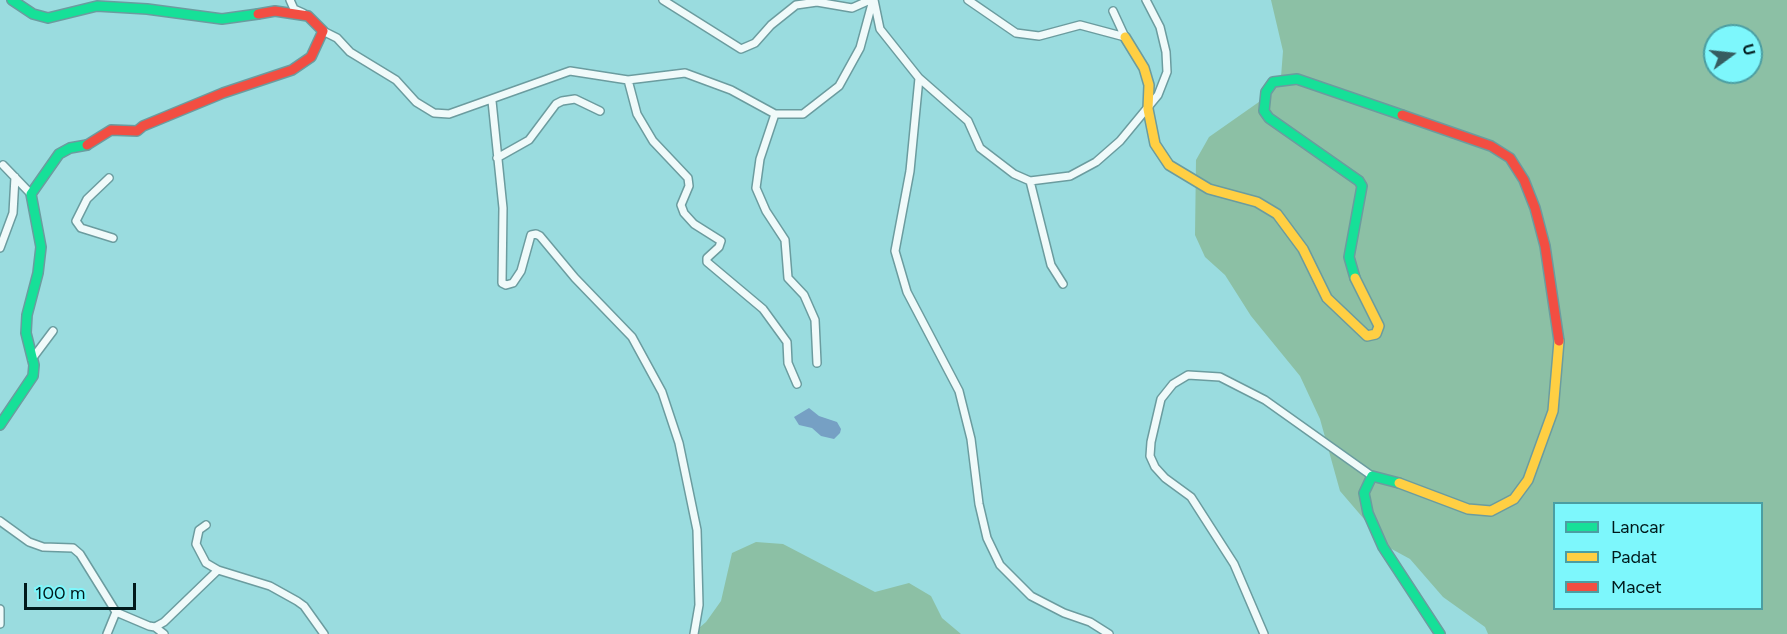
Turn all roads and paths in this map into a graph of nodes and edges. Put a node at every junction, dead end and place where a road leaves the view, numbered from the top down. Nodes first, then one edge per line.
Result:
1 (12, 0) edge
2 (290, 0) edge
3 (663, 0) edge
4 (872, 0) edge
5 (968, 0) edge
6 (1146, 0) edge
7 (1113, 11) dead end
8 (308, 16) junction
9 (323, 31) junction
10 (1125, 37) junction
11 (919, 78) junction
12 (628, 80) junction
13 (492, 101) junction
14 (1148, 109) junction
15 (600, 111) dead end
16 (775, 114) junction
17 (497, 158) junction
18 (3, 165) dead end
19 (15, 177) junction
20 (109, 178) dead end
21 (1030, 181) junction
22 (31, 194) junction
23 (113, 238) dead end
24 (0, 249) edge
25 (1063, 285) dead end
26 (53, 332) dead end
27 (32, 359) junction
28 (817, 363) dead end
29 (797, 384) dead end
30 (0, 425) edge
31 (1372, 476) junction
32 (0, 521) edge
33 (206, 525) dead end
34 (218, 570) junction
35 (0, 609) edge
36 (116, 612) junction
37 (0, 624) edge
38 (155, 627) junction
39 (107, 634) edge
40 (164, 634) edge
41 (324, 634) edge
42 (694, 634) edge
43 (1109, 634) edge
44 (1264, 634) edge
45 (1440, 634) edge

1 - 8 street
2 - 8 street
3 - 4 street
4 - 11 street
4 - 16 street
5 - 10 street
6 - 14 street
7 - 10 street
8 - 9 street
9 - 13 street
9 - 22 street
10 - 14 street
11 - 21 street
11 - 43 street
12 - 13 street
12 - 16 street
12 - 29 street
13 - 17 street
14 - 21 street
14 - 31 street
15 - 17 street
16 - 28 street
17 - 42 street
18 - 19 street
19 - 22 street
19 - 24 street
20 - 23 street
21 - 25 street
22 - 27 street
26 - 27 street
27 - 30 street
31 - 44 street
31 - 45 street
32 - 36 street
33 - 34 street
34 - 38 street
34 - 41 street
35 - 37 street
36 - 38 street
36 - 39 street
38 - 40 street

